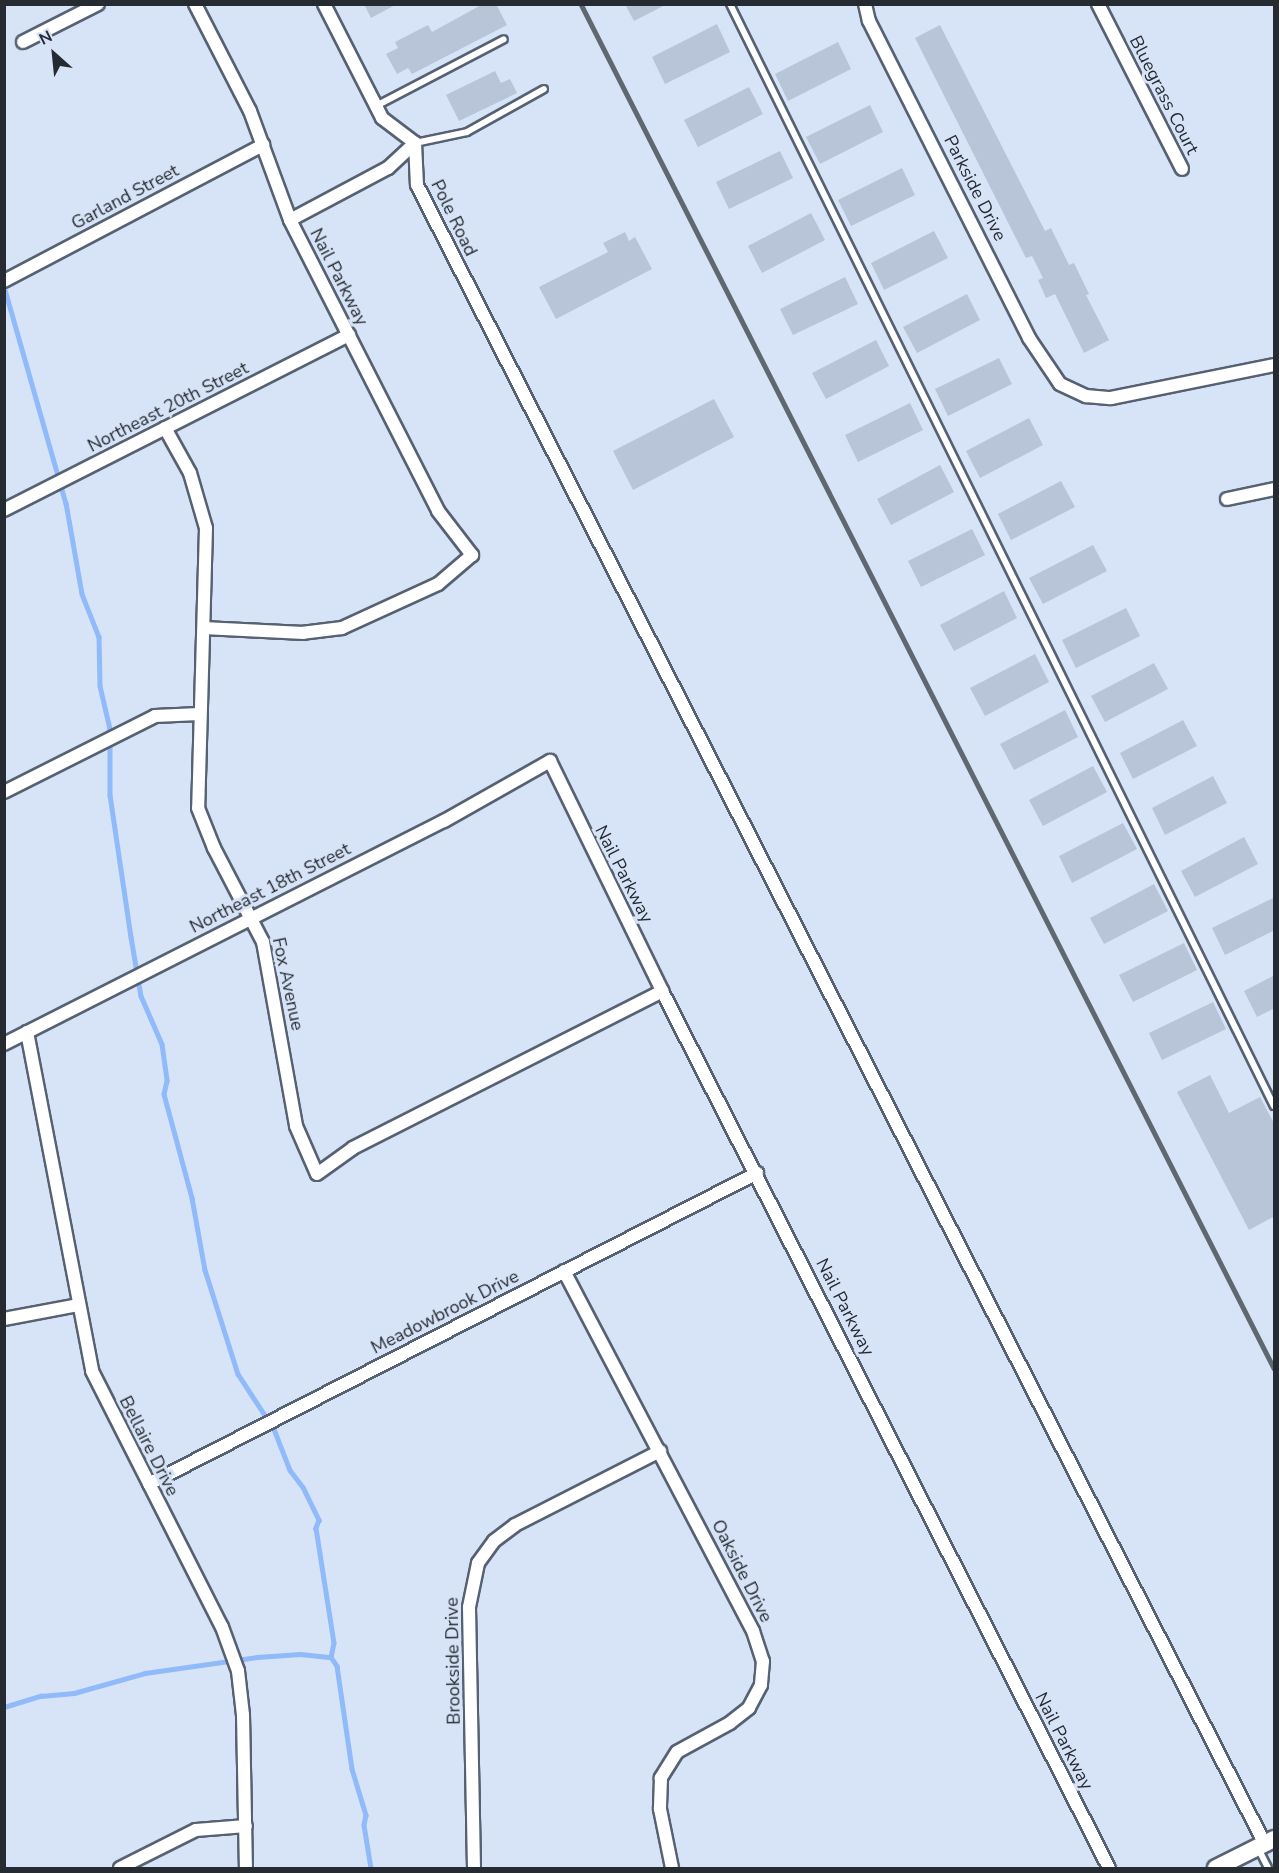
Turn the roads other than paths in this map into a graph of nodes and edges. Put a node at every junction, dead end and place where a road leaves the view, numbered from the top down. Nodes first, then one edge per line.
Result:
1 (98, 4) edge
2 (195, 4) edge
3 (324, 4) edge
4 (730, 4) edge
5 (865, 4) edge
6 (1098, 4) edge
7 (504, 39) dead end
8 (23, 42) dead end
9 (544, 89) dead end
10 (376, 106) junction
11 (415, 143) junction
12 (263, 145) junction
13 (1182, 169) dead end
14 (290, 220) junction
15 (4, 281) edge
16 (349, 335) junction
17 (1275, 365) edge
18 (165, 428) junction
19 (1275, 489) edge
20 (1227, 499) dead end
21 (4, 510) edge
22 (204, 628) junction
23 (199, 714) junction
24 (550, 761) joint
25 (4, 792) edge
26 (251, 917) junction
27 (662, 991) junction
28 (27, 1032) junction
29 (4, 1044) edge
30 (1275, 1106) edge
31 (757, 1173) junction
32 (564, 1271) junction
33 (78, 1305) junction
34 (4, 1319) edge
35 (660, 1451) junction
36 (148, 1484) junction
37 (246, 1826) junction
38 (1266, 1843) edge
39 (120, 1869) edge
40 (246, 1869) edge
41 (474, 1869) edge
42 (672, 1869) edge
43 (1109, 1869) edge
44 (1216, 1869) edge
45 (1268, 1869) edge

1 - 8 street
2 - 12 street, Nail Parkway
3 - 10 street
4 - 30 lane
5 - 17 street, Parkside Drive
6 - 13 street, Bluegrass Court
7 - 10 lane
9 - 11 lane
10 - 11 street
11 - 14 street
11 - 38 street, Pole Road
12 - 14 street, Nail Parkway
12 - 15 street, Garland Street
14 - 16 street, Nail Parkway
16 - 18 street, Northeast 20th Street
16 - 22 street, Nail Parkway
18 - 21 street, Northeast 20th Street
18 - 22 street, Fox Avenue
19 - 20 street
22 - 23 street, Fox Avenue
23 - 25 street
23 - 26 street, Fox Avenue
24 - 26 street, Northeast 18th Street
24 - 27 street, Nail Parkway
26 - 27 street, Fox Avenue
26 - 28 street, Northeast 18th Street
27 - 31 street, Nail Parkway
28 - 29 street, Northeast 18th Street
28 - 33 street, Bellaire Drive
31 - 32 street, Meadowbrook Drive
31 - 43 street, Nail Parkway
32 - 35 street, Oakside Drive
32 - 36 street, Meadowbrook Drive
33 - 34 street
33 - 36 street, Bellaire Drive
35 - 41 street, Brookside Drive
35 - 42 street, Oakside Drive
36 - 37 street, Bellaire Drive
37 - 39 street
37 - 40 street, Bellaire Drive
38 - 44 main road
38 - 45 lane

